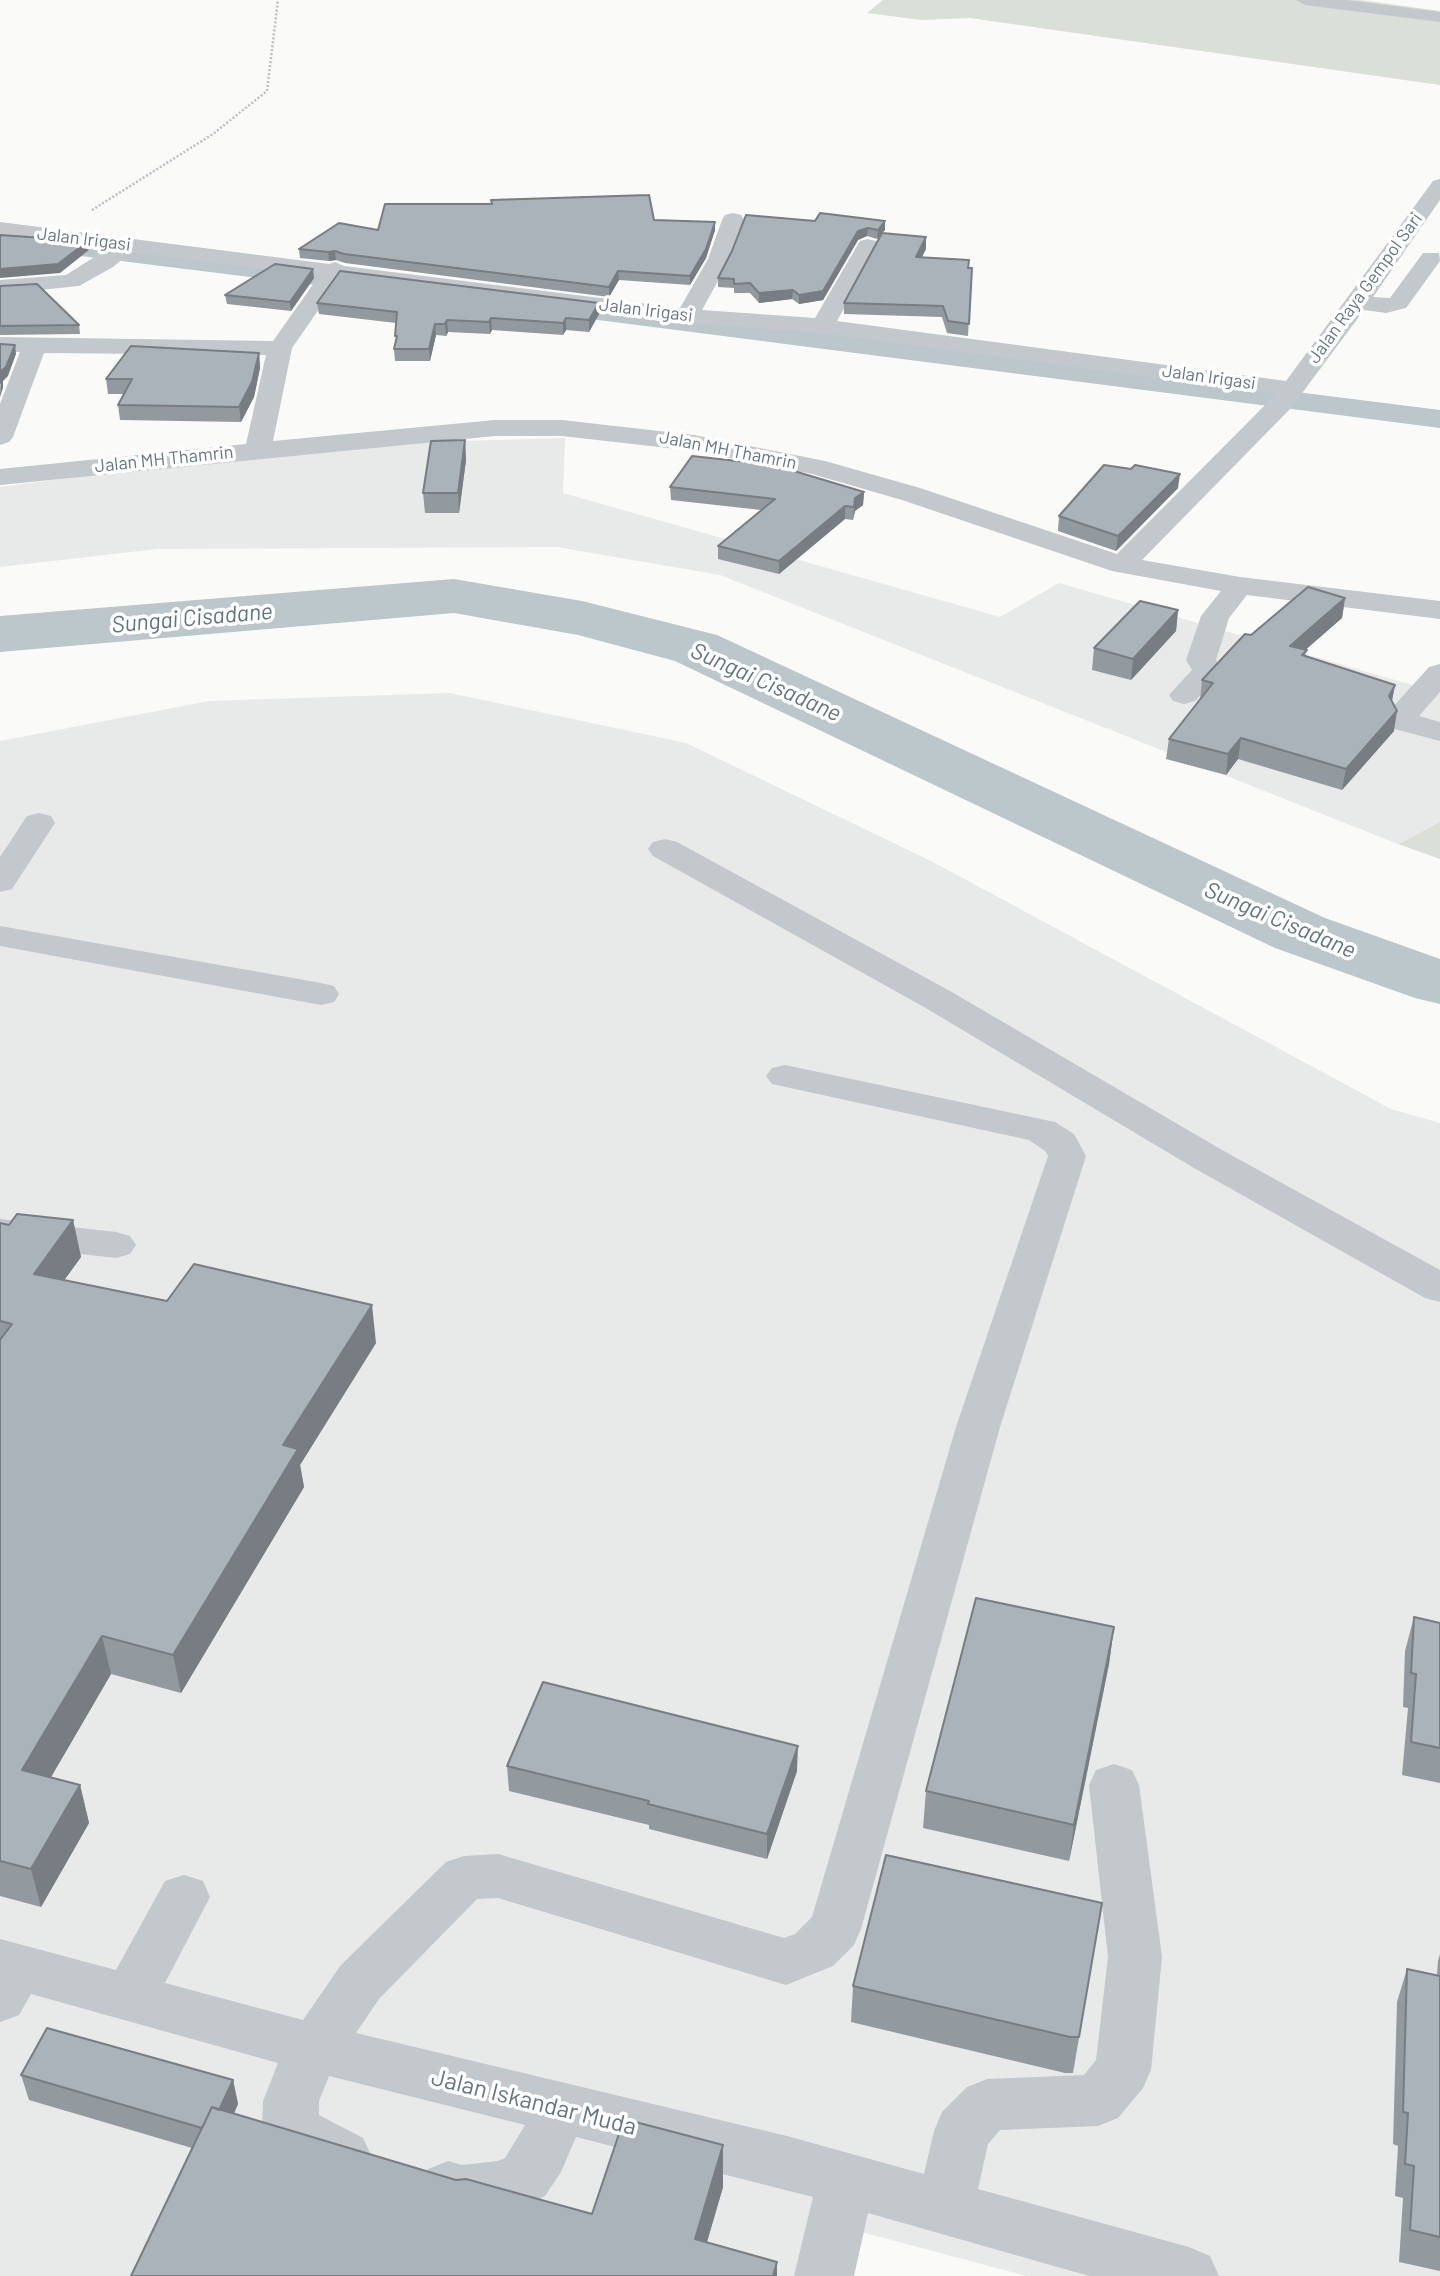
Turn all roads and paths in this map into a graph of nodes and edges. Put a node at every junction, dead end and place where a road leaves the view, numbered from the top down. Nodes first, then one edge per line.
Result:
1 (278, 0) edge
2 (1305, 0) edge
3 (1440, 17) edge
4 (1440, 185) edge
5 (733, 220) dead end
6 (1414, 221) junction
7 (1440, 225) edge
8 (0, 229) edge
9 (53, 235) junction
10 (868, 246) dead end
11 (120, 249) junction
12 (1431, 258) dead end
13 (331, 274) junction
14 (0, 288) edge
15 (1358, 302) junction
16 (687, 316) junction
17 (822, 326) junction
18 (0, 344) edge
19 (35, 346) junction
20 (280, 348) junction
21 (1288, 395) junction
22 (0, 437) edge
23 (258, 450) junction
24 (0, 477) edge
25 (1122, 565) junction
26 (1241, 586) junction
27 (1440, 610) edge
28 (1440, 673) edge
29 (1184, 695) dead end
30 (1440, 732) edge
31 (39, 823) dead end
32 (665, 849) dead end
33 (0, 882) edge
34 (0, 936) edge
35 (321, 994) dead end
36 (785, 1076) dead end
37 (0, 1232) edge
38 (116, 1245) dead end
39 (1440, 1288) edge
40 (1114, 1786) dead end
41 (184, 1898) dead end
42 (6, 1976) edge
43 (129, 1997) junction
44 (316, 2048) junction
45 (560, 2109) junction
46 (846, 2182) junction
47 (945, 2206) junction
48 (824, 2276) edge
49 (1189, 2276) edge

1 - 9 path
2 - 3 street
4 - 6 street, Jalan Raya Gempol Sari
5 - 16 street
6 - 7 street
6 - 15 street, Jalan Raya Gempol Sari
8 - 9 street, Jalan Irigasi
9 - 11 street, Jalan Irigasi
10 - 17 street
11 - 13 street, Jalan Irigasi
11 - 14 street
12 - 15 street
13 - 16 street, Jalan Irigasi
13 - 20 street
15 - 21 street, Jalan Raya Gempol Sari
16 - 17 street, Jalan Irigasi
17 - 21 street, Jalan Irigasi
18 - 19 street
19 - 20 street
19 - 22 street
20 - 23 street
21 - 25 street, Jalan Raya Gempol Sari
23 - 24 street, Jalan MH Thamrin
23 - 25 street, Jalan MH Thamrin
25 - 26 street, Jalan MH Thamrin
26 - 27 street, Jalan MH Thamrin
26 - 29 street
28 - 30 street
31 - 33 street
32 - 39 street
34 - 35 street
36 - 44 street
37 - 38 street
40 - 47 street
41 - 43 street
42 - 43 street, Jalan Iskandar Muda
43 - 44 street, Jalan Iskandar Muda
44 - 45 street, Jalan Iskandar Muda
44 - 45 street
45 - 46 street, Jalan Iskandar Muda
46 - 47 street, Jalan Iskandar Muda
46 - 48 street
47 - 49 street, Jalan Iskandar Muda

